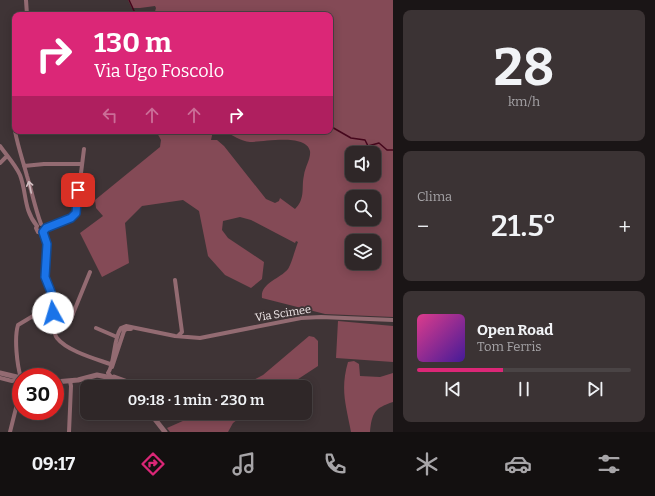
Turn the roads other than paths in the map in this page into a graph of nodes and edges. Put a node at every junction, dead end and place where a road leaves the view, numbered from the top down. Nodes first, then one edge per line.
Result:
1 (26, 0) edge
2 (27, 12) edge
3 (16, 134) edge
4 (0, 146) edge
5 (84, 149) dead end
6 (7, 156) junction
7 (0, 163) edge
8 (82, 164) junction
9 (24, 166) junction
10 (39, 225) junction
11 (44, 230) junction
12 (90, 272) dead end
13 (175, 280) dead end
14 (50, 299) junction
15 (393, 320) edge
16 (96, 328) dead end
17 (124, 329) junction
18 (54, 330) junction
19 (178, 336) junction
20 (117, 337) junction
21 (110, 364) junction
22 (17, 368) edge
23 (0, 373) edge
24 (12, 376) edge
25 (0, 378) edge
26 (112, 378) junction
27 (122, 380) edge
28 (12, 381) edge
29 (64, 381) edge
30 (70, 381) junction
31 (13, 420) edge
32 (156, 420) edge
33 (10, 432) edge
34 (69, 432) edge
35 (165, 432) edge

1 - 2 street
3 - 9 street
4 - 6 street
5 - 8 street
6 - 7 street
6 - 10 street
8 - 9 street
8 - 11 street
10 -> 9 street
10 - 11 street
10 - 11 street
11 - 14 street
12 - 18 street
13 - 19 street
14 - 18 street
14 - 22 street
15 - 19 street, Via Scimee
16 - 20 street
17 - 19 street, Via Scimee
17 - 20 street
17 - 26 street
18 - 21 street
20 - 21 street
21 - 26 street
23 - 24 street
25 - 28 street
26 - 27 street
26 - 30 street
29 - 30 street
30 - 34 street
31 - 33 street
32 - 35 street

